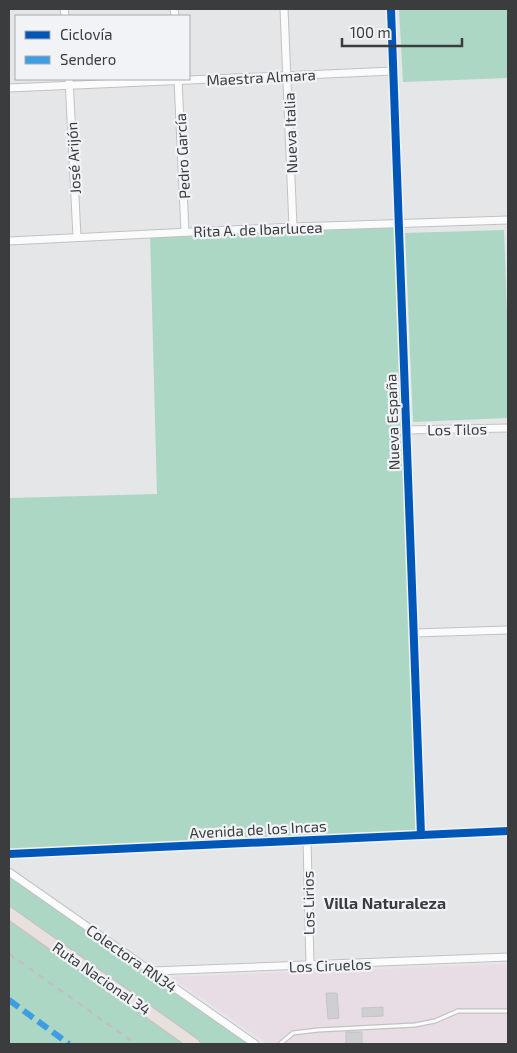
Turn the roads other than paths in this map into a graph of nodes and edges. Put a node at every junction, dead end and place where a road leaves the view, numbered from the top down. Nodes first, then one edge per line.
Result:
1 (284, 9) edge
2 (391, 9) edge
3 (393, 71) junction
4 (287, 75) junction
5 (190, 79) edge
6 (178, 80) edge
7 (69, 82) edge
8 (9, 88) edge
9 (508, 220) edge
10 (398, 224) junction
11 (293, 227) junction
12 (185, 232) junction
13 (77, 238) junction
14 (9, 241) edge
15 (508, 428) edge
16 (406, 430) junction
17 (508, 630) edge
18 (414, 633) junction
19 (508, 831) edge
20 (421, 835) junction
21 (307, 840) junction
22 (9, 854) edge
23 (9, 872) edge
24 (9, 913) edge
25 (508, 957) edge
26 (310, 966) junction
27 (152, 971) junction
28 (508, 1010) edge
29 (194, 1044) edge
30 (255, 1044) edge
31 (280, 1044) edge

1 - 4 street, Nueva Italia
2 - 3 street, Nueva España
3 - 4 street, Maestra Almara
3 - 10 street, Nueva España
4 - 5 street, Maestra Almara
4 - 11 street, Nueva Italia
6 - 7 street, Maestra Almara
6 - 12 street, Pedro García
7 - 8 street, Maestra Almara
7 - 13 street, José Arijón
9 - 10 street, Rita A. de Ibarlucea
10 - 11 street, Rita A. de Ibarlucea
10 - 16 street, Nueva España
11 - 12 street, Rita A. de Ibarlucea
12 - 13 street, Rita A. de Ibarlucea
13 - 14 street, Rita A. de Ibarlucea
15 - 16 street, Los Tilos
16 - 18 street, Nueva España
17 - 18 street
18 - 20 street, Nueva España
19 - 20 street, Avenida de los Incas
20 - 21 street, Avenida de los Incas
21 - 22 street, Avenida de los Incas
21 - 26 street, Los Lirios
23 - 27 street, Colectora RN34
24 - 29 highway, Ruta Nacional 34
25 - 26 street, Los Ciruelos
26 - 27 street, Los Ciruelos
27 - 30 street, Colectora RN34
28 - 31 lane

